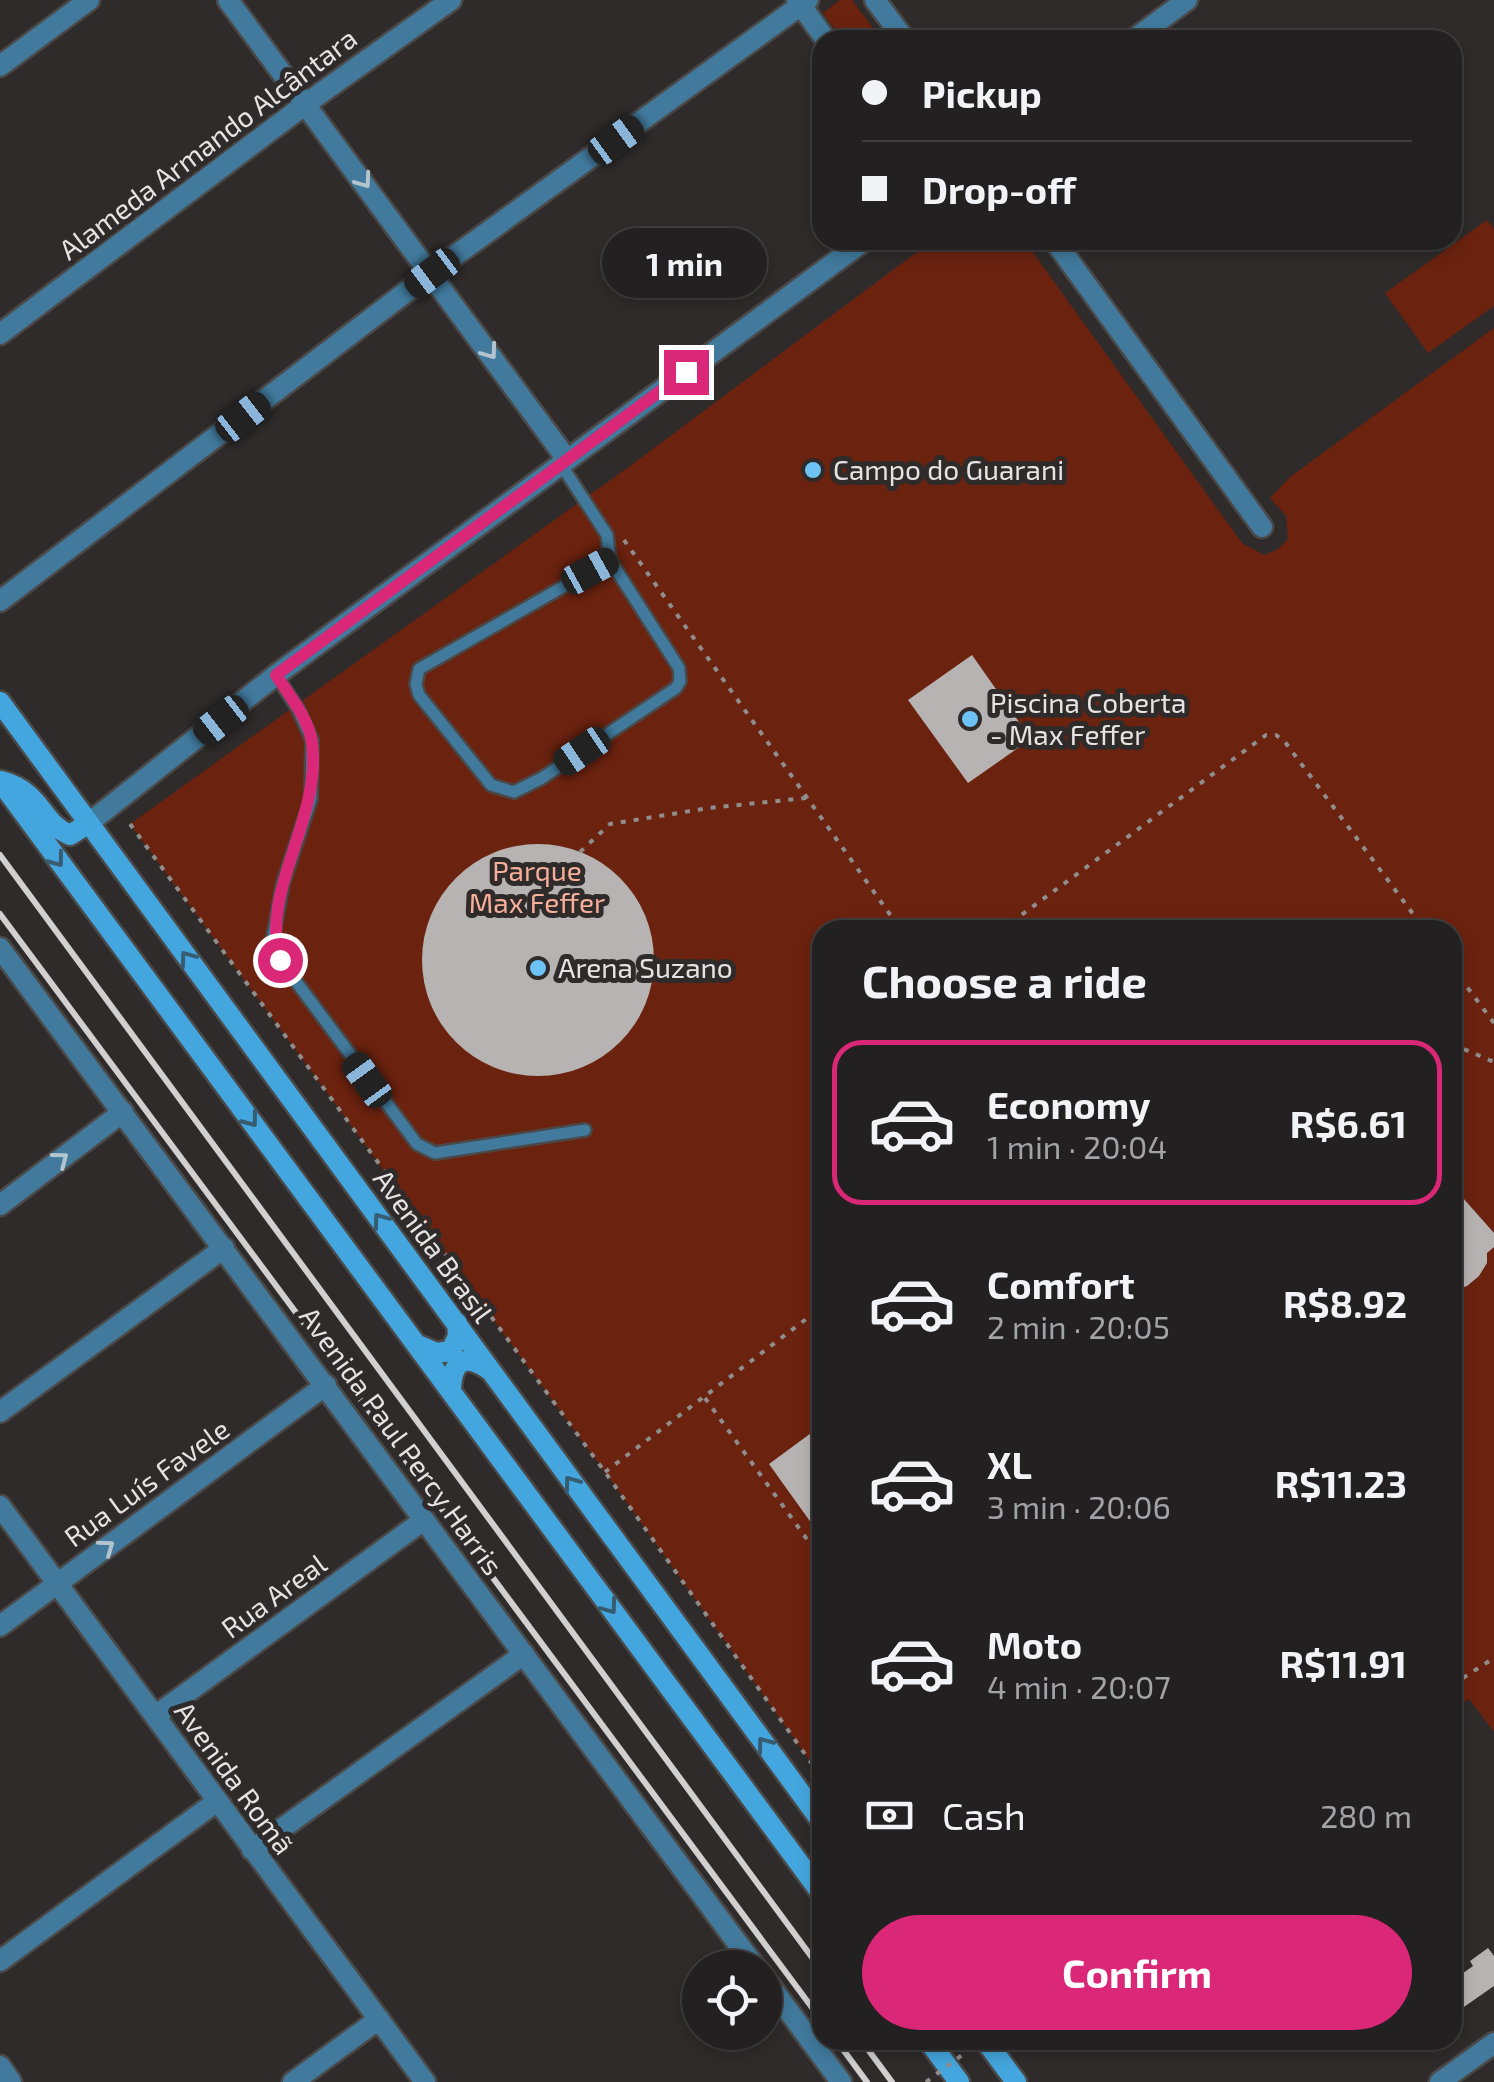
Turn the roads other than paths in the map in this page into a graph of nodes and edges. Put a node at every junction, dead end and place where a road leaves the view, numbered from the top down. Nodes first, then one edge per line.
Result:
1 (89, 0) edge
2 (228, 0) edge
3 (451, 0) edge
4 (875, 0) edge
5 (1187, 0) edge
6 (802, 2) edge
7 (820, 30) edge
8 (898, 30) edge
9 (1146, 30) edge
10 (0, 66) edge
11 (307, 102) junction
12 (851, 250) edge
13 (1061, 250) edge
14 (432, 273) junction
15 (0, 334) edge
16 (563, 461) junction
17 (1262, 527) dead end
18 (610, 560) junction
19 (0, 601) edge
20 (276, 675) junction
21 (0, 702) edge
22 (0, 781) edge
23 (89, 823) junction
24 (0, 948) edge
25 (123, 1112) junction
26 (585, 1130) dead end
27 (0, 1205) edge
28 (224, 1248) junction
29 (457, 1324) junction
30 (418, 1344) junction
31 (492, 1372) junction
32 (326, 1385) junction
33 (451, 1390) junction
34 (0, 1412) edge
35 (0, 1506) edge
36 (424, 1520) junction
37 (57, 1584) junction
38 (0, 1626) edge
39 (524, 1654) junction
40 (155, 1716) junction
41 (216, 1802) junction
42 (812, 1808) edge
43 (252, 1850) junction
44 (812, 1880) edge
45 (743, 1950) edge
46 (0, 1960) edge
47 (782, 2002) edge
48 (379, 2020) junction
49 (812, 2043) edge
50 (1494, 2043) edge
51 (817, 2050) edge
52 (935, 2050) edge
53 (991, 2050) edge
54 (0, 2066) edge
55 (11, 2082) edge
56 (293, 2082) edge
57 (426, 2082) edge
58 (841, 2082) edge
59 (959, 2082) edge
60 (1016, 2082) edge
61 (1440, 2082) edge

1 - 10 street
2 - 11 street
3 - 11 street, Alameda Armando Alcântara
4 - 8 street
5 - 9 street
6 - 7 street
6 - 14 street
11 -> 14 street
11 - 15 street, Alameda Armando Alcântara
12 - 16 street
13 - 17 street
14 -> 16 street
14 - 19 street
16 - 18 lane
16 - 20 street
18 - 18 lane
20 - 23 street
20 - 26 lane
21 - 23 main road, Avenida Brasil
22 - 23 main road
22 -> 30 main road
29 -> 23 main road, Avenida Brasil
24 - 25 street, Avenida Paul Percy Harris
27 -> 25 street
25 - 28 street, Avenida Paul Percy Harris
28 - 32 street, Avenida Paul Percy Harris
28 - 34 street
29 - 30 main road
29 - 31 main road, Avenida Brasil
30 - 33 main road
31 - 33 main road
42 -> 31 main road, Avenida Brasil
32 - 36 street, Avenida Paul Percy Harris
37 -> 32 street, Rua Luís Favele
33 -> 44 main road
35 - 37 street, Avenida Romã
36 - 39 street, Avenida Paul Percy Harris
36 - 40 street, Rua Areal
37 - 38 street, Rua Luís Favele
37 - 40 street, Avenida Romã
39 - 43 street
39 - 45 street, Avenida Paul Percy Harris
40 - 41 street, Avenida Romã
41 - 43 street, Avenida Romã
41 - 46 street
43 - 48 street, Avenida Romã
47 - 49 street
48 - 56 street
48 - 57 street, Avenida Romã
50 - 61 street
51 - 58 street
52 - 59 main road
53 - 60 main road
54 - 55 street

